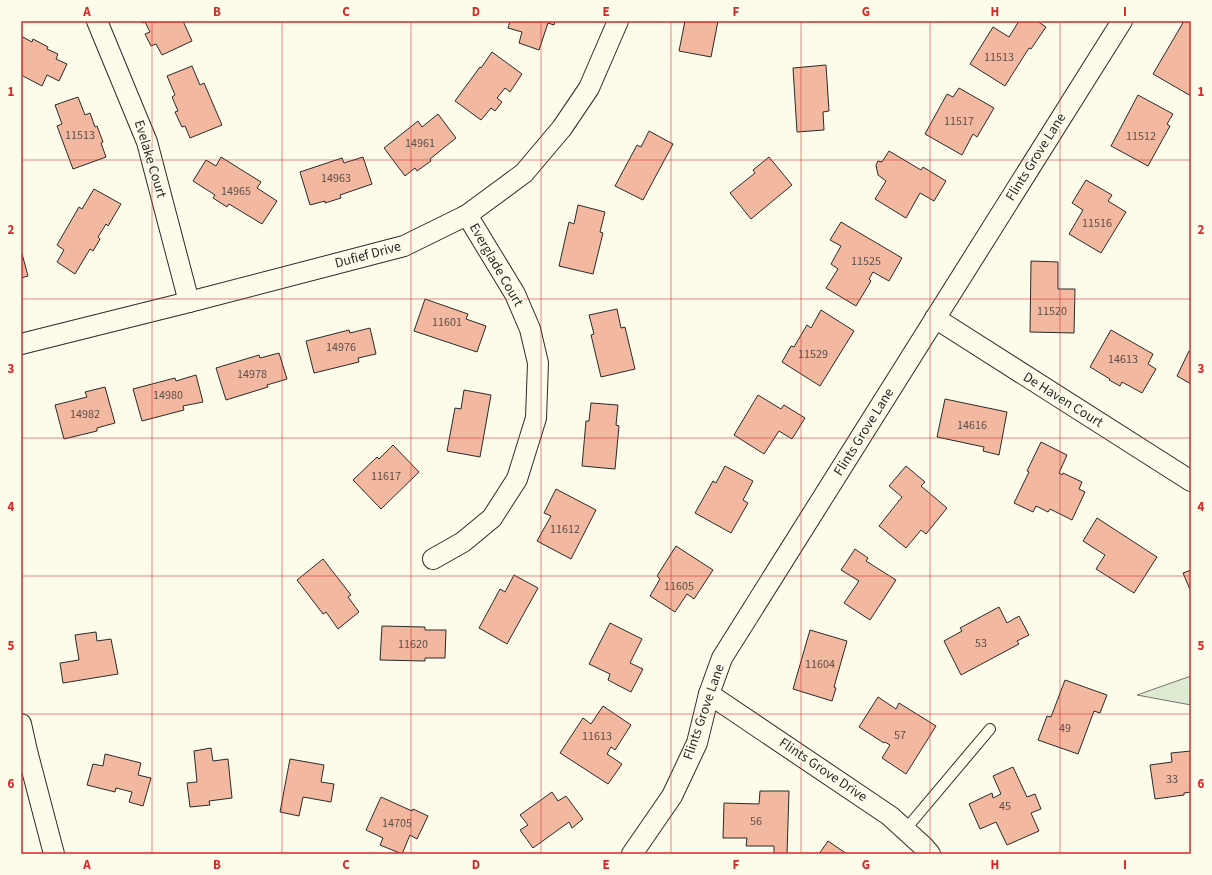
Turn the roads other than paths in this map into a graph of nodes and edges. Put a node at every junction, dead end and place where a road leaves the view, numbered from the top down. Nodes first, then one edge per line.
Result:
1 (97, 21) edge
2 (618, 21) edge
3 (1122, 21) edge
4 (467, 215) junction
5 (190, 302) junction
6 (935, 318) junction
7 (21, 344) edge
8 (1191, 481) edge
9 (433, 559) dead end
10 (709, 694) junction
11 (21, 724) edge
12 (990, 729) dead end
13 (905, 830) junction
14 (54, 854) edge
15 (632, 854) edge
16 (930, 854) edge

1 - 5 street, Evelake Court
2 - 4 street, Dufief Drive
3 - 6 street, Flints Grove Lane
4 - 5 street, Dufief Drive
4 - 9 street, Everglade Court
5 - 7 street, Dufief Drive
6 - 8 street, De Haven Court
6 - 10 street, Flints Grove Lane
10 - 13 street, Flints Grove Drive
10 - 15 street, Flints Grove Lane
11 - 14 street
12 - 13 lane
13 - 16 street, Flints Grove Drive

